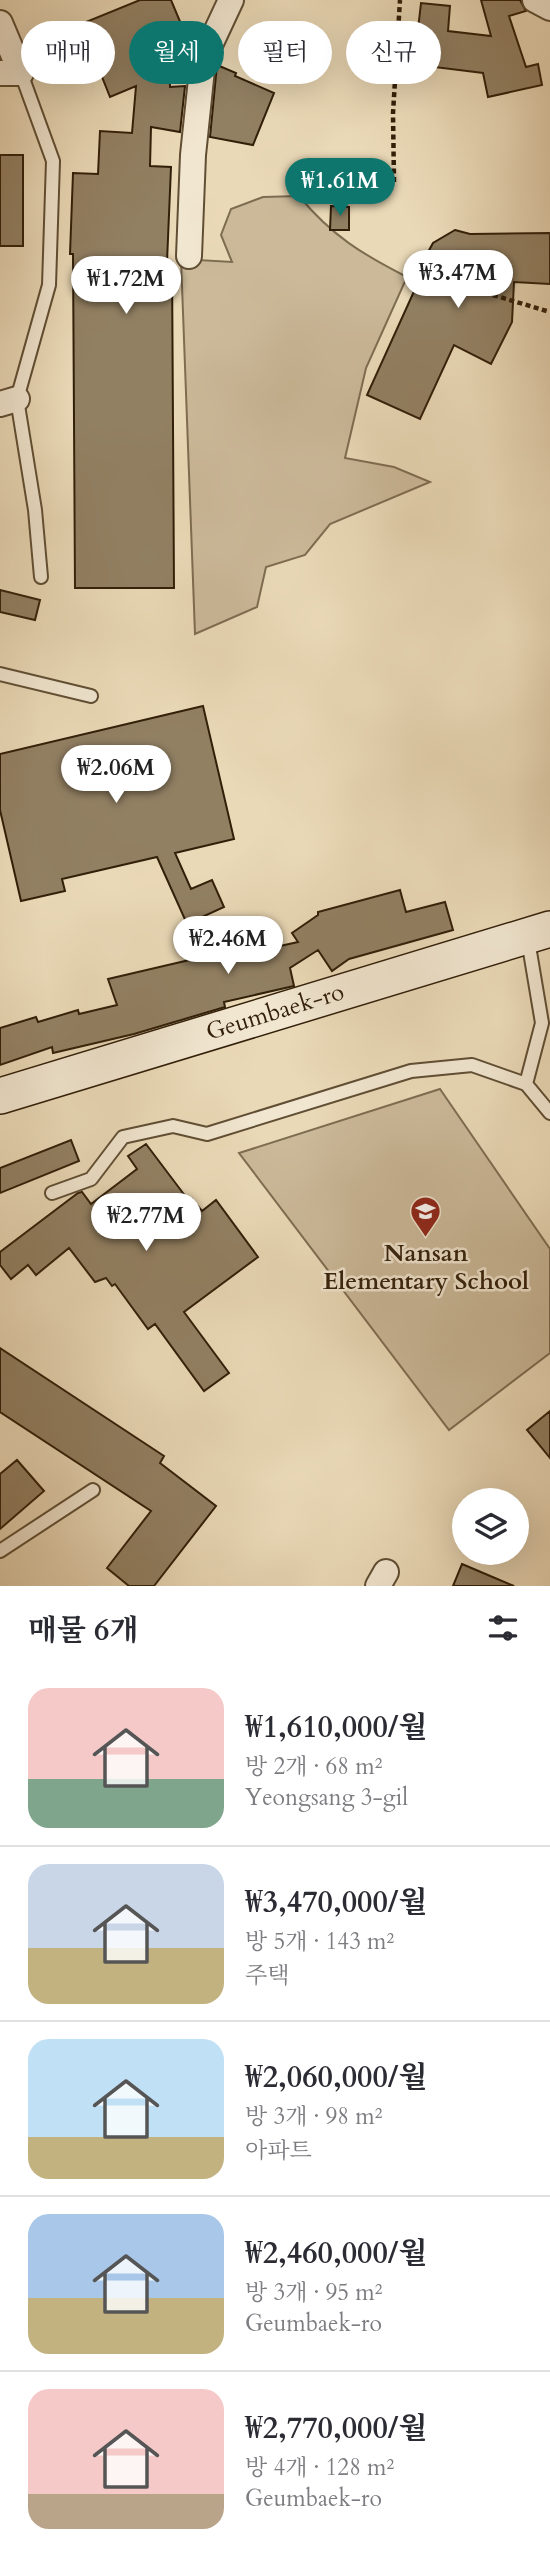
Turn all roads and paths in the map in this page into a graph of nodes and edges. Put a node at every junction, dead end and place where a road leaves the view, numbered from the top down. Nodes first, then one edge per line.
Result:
1 (231, 0) edge
2 (400, 0) edge
3 (535, 0) edge
4 (550, 8) edge
5 (0, 23) edge
6 (10, 73) edge
7 (394, 182) dead end
8 (189, 256) dead end
9 (493, 295) dead end
10 (550, 312) edge
11 (8, 401) edge
12 (41, 577) dead end
13 (0, 674) edge
14 (91, 696) dead end
15 (539, 932) edge
16 (526, 1084) junction
17 (0, 1096) edge
18 (550, 1113) edge
19 (52, 1193) dead end
20 (93, 1490) dead end
21 (0, 1551) edge

1 - 8 street
2 - 7 path
3 - 4 street
5 - 6 street
6 - 11 lane
9 - 10 path
11 - 12 lane
13 - 14 lane
15 - 16 lane
15 - 17 street, Geumbaek-ro
16 - 18 lane
16 - 19 lane
20 - 21 lane

